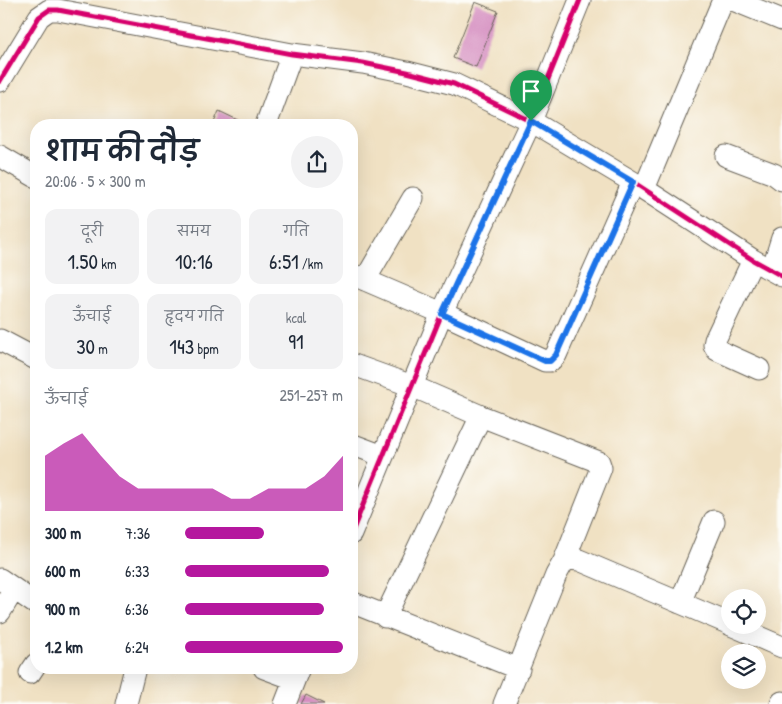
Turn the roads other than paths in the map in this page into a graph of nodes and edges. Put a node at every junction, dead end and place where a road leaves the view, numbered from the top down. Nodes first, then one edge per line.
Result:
1 (580, 0) edge
2 (723, 0) edge
3 (733, 0) edge
4 (47, 7) edge
5 (782, 20) edge
6 (292, 54) junction
7 (0, 81) edge
8 (268, 119) edge
9 (531, 121) junction
10 (0, 156) edge
11 (726, 156) dead end
12 (30, 174) edge
13 (782, 180) edge
14 (639, 185) junction
15 (413, 198) dead end
16 (782, 238) edge
17 (753, 260) junction
18 (777, 273) edge
19 (358, 277) edge
20 (442, 314) junction
21 (0, 340) edge
22 (30, 356) edge
23 (358, 367) edge
24 (759, 369) dead end
25 (412, 386) junction
26 (481, 416) junction
27 (358, 447) edge
28 (383, 456) junction
29 (358, 517) edge
30 (714, 521) dead end
31 (564, 561) junction
32 (7, 584) edge
33 (30, 600) edge
34 (680, 602) junction
35 (358, 605) edge
36 (0, 612) edge
37 (385, 617) junction
38 (721, 620) edge
39 (752, 634) edge
40 (782, 647) edge
41 (519, 669) junction
42 (134, 674) edge
43 (296, 674) edge
44 (126, 704) edge
45 (285, 704) edge
46 (504, 704) edge

1 - 9 street
2 - 14 street
3 - 5 street
4 - 6 street
4 - 7 street
6 - 8 street
6 - 9 street
9 - 14 street
9 - 20 street
10 - 12 street
11 - 13 street
14 - 17 street
14 - 20 street
15 - 19 street
16 - 18 street
17 - 18 street
17 - 24 street
19 - 20 street
20 - 25 street
21 - 22 street
23 - 25 street
25 - 26 street
25 - 28 street
26 - 31 street
26 - 37 street
27 - 28 street
28 - 29 street
30 - 34 street
31 - 34 street
31 - 41 street
32 - 33 street
32 - 36 street
34 - 38 street
35 - 37 street
37 - 41 street
39 - 40 street
41 - 46 street
42 - 44 street
43 - 45 street

